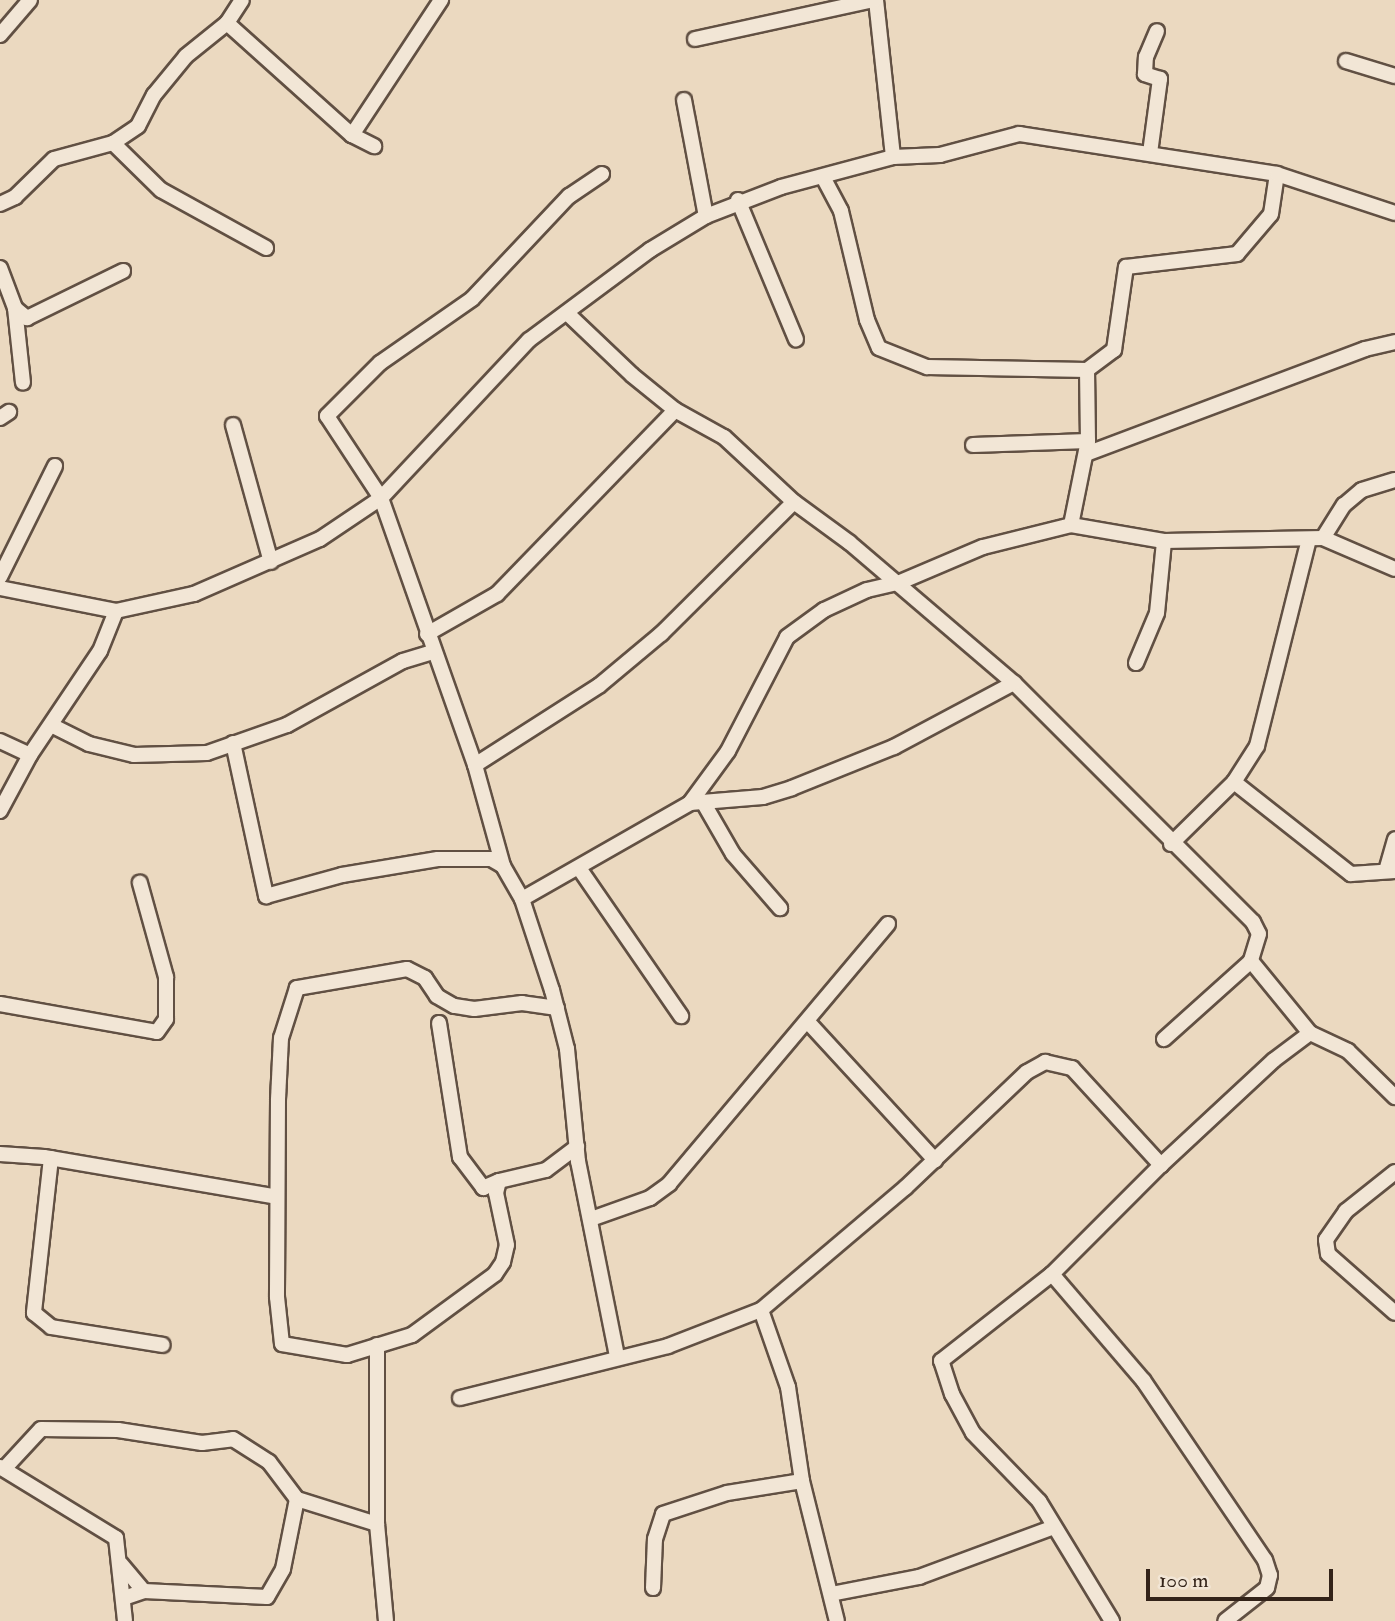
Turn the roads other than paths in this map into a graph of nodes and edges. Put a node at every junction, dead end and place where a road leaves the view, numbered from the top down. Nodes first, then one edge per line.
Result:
1 (30, 0) edge
2 (242, 0) edge
3 (441, 0) edge
4 (875, 0) edge
5 (226, 23) junction
6 (1157, 31) dead end
7 (0, 35) edge
8 (695, 39) dead end
9 (1346, 61) dead end
10 (1395, 76) edge
11 (684, 100) dead end
12 (352, 135) junction
13 (113, 143) junction
14 (374, 146) dead end
15 (1150, 153) junction
16 (893, 157) junction
17 (602, 174) dead end
18 (1277, 174) junction
19 (824, 177) junction
20 (738, 200) junction
21 (0, 204) edge
22 (1395, 213) edge
23 (706, 216) junction
24 (266, 248) dead end
25 (0, 268) edge
26 (123, 271) dead end
27 (568, 314) junction
28 (19, 316) junction
29 (0, 326) edge
30 (796, 339) dead end
31 (1395, 342) edge
32 (1087, 370) junction
33 (23, 383) dead end
34 (675, 410) junction
35 (233, 425) dead end
36 (973, 445) dead end
37 (1087, 447) junction
38 (55, 466) dead end
39 (1395, 480) edge
40 (381, 498) junction
41 (793, 502) junction
42 (1071, 525) junction
43 (1316, 538) junction
44 (1164, 541) junction
45 (271, 562) junction
46 (1395, 569) edge
47 (0, 578) edge
48 (898, 583) junction
49 (0, 588) edge
50 (116, 611) junction
51 (427, 634) junction
52 (433, 652) junction
53 (1136, 663) dead end
54 (1014, 684) junction
55 (51, 725) junction
56 (0, 741) edge
57 (233, 743) junction
58 (30, 755) junction
59 (475, 765) junction
60 (1234, 782) junction
61 (697, 803) junction
62 (0, 811) edge
63 (1395, 839) edge
64 (1171, 844) junction
65 (503, 866) junction
66 (579, 868) junction
67 (1390, 871) edge
68 (140, 883) dead end
69 (522, 899) junction
70 (779, 908) dead end
71 (888, 924) dead end
72 (1251, 961) junction
73 (0, 1004) edge
74 (557, 1008) junction
75 (681, 1016) dead end
76 (807, 1021) junction
77 (439, 1023) dead end
78 (1310, 1033) junction
79 (1164, 1039) dead end
80 (1395, 1097) edge
81 (577, 1147) junction
82 (0, 1154) edge
83 (51, 1158) junction
84 (935, 1160) junction
85 (1161, 1165) junction
86 (1395, 1172) edge
87 (499, 1181) junction
88 (277, 1197) junction
89 (591, 1219) junction
90 (1052, 1274) junction
91 (761, 1310) junction
92 (1395, 1314) edge
93 (163, 1345) dead end
94 (377, 1345) junction
95 (617, 1356) junction
96 (460, 1398) dead end
97 (2, 1468) edge
98 (802, 1481) junction
99 (297, 1499) junction
100 (377, 1524) junction
101 (1054, 1527) junction
102 (121, 1564) junction
103 (653, 1588) dead end
104 (144, 1591) junction
105 (831, 1594) junction
106 (124, 1598) junction
107 (125, 1621) edge
108 (386, 1621) edge
109 (837, 1621) edge
110 (1112, 1621) edge
111 (1225, 1621) edge

1 - 7 street
2 - 5 street
3 - 12 street
4 - 8 street
4 - 16 street
5 - 12 street
5 - 13 street
6 - 15 street
9 - 10 street
11 - 23 street
12 - 14 street
13 - 21 street
13 - 24 street
15 - 16 street
15 - 18 street
16 - 19 street
17 - 40 street
18 - 22 street
18 - 32 street
19 - 20 street
19 - 32 street
20 - 23 street
20 - 30 street
23 - 27 street
25 - 28 street
26 - 28 street
27 - 34 street
27 - 40 street
28 - 29 street
28 - 33 street
31 - 37 street
32 - 37 street
34 - 41 street
34 - 51 street
35 - 45 street
36 - 37 street
37 - 42 street
38 - 47 street
39 - 43 street
40 - 45 street
40 - 51 street
41 - 48 street
41 - 59 street
42 - 44 street
42 - 48 street
43 - 44 street
43 - 46 street
43 - 60 street
44 - 53 street
45 - 50 street
48 - 54 street
48 - 61 street
49 - 50 street
50 - 55 street
51 - 52 street
52 - 57 street
52 - 59 street
54 - 61 street
54 - 64 street
55 - 57 street
55 - 58 street
56 - 58 street
57 - 65 street
58 - 62 street
59 - 65 street
60 - 64 street
60 - 67 street
61 - 66 street
61 - 70 street
63 - 67 street
64 - 72 street
65 - 69 street
66 - 69 street
66 - 75 street
68 - 73 street
69 - 74 street
71 - 76 street
72 - 78 street
72 - 79 street
74 - 81 street
74 - 88 street
76 - 84 street
76 - 89 street
77 - 87 street
78 - 80 street
78 - 85 street
81 - 87 street
81 - 89 street
82 - 83 street
83 - 88 street
83 - 93 street
84 - 85 street
84 - 91 street
85 - 90 street
86 - 92 street
87 - 94 street
88 - 94 street
89 - 95 street
90 - 101 street
90 - 111 street
91 - 95 street
91 - 98 street
94 - 100 street
95 - 96 street
97 - 99 street
97 - 102 street
98 - 103 street
98 - 105 street
99 - 100 street
99 - 104 street
100 - 108 street
101 - 105 street
101 - 110 street
102 - 104 street
102 - 106 street
104 - 106 street
105 - 109 street
106 - 107 street

